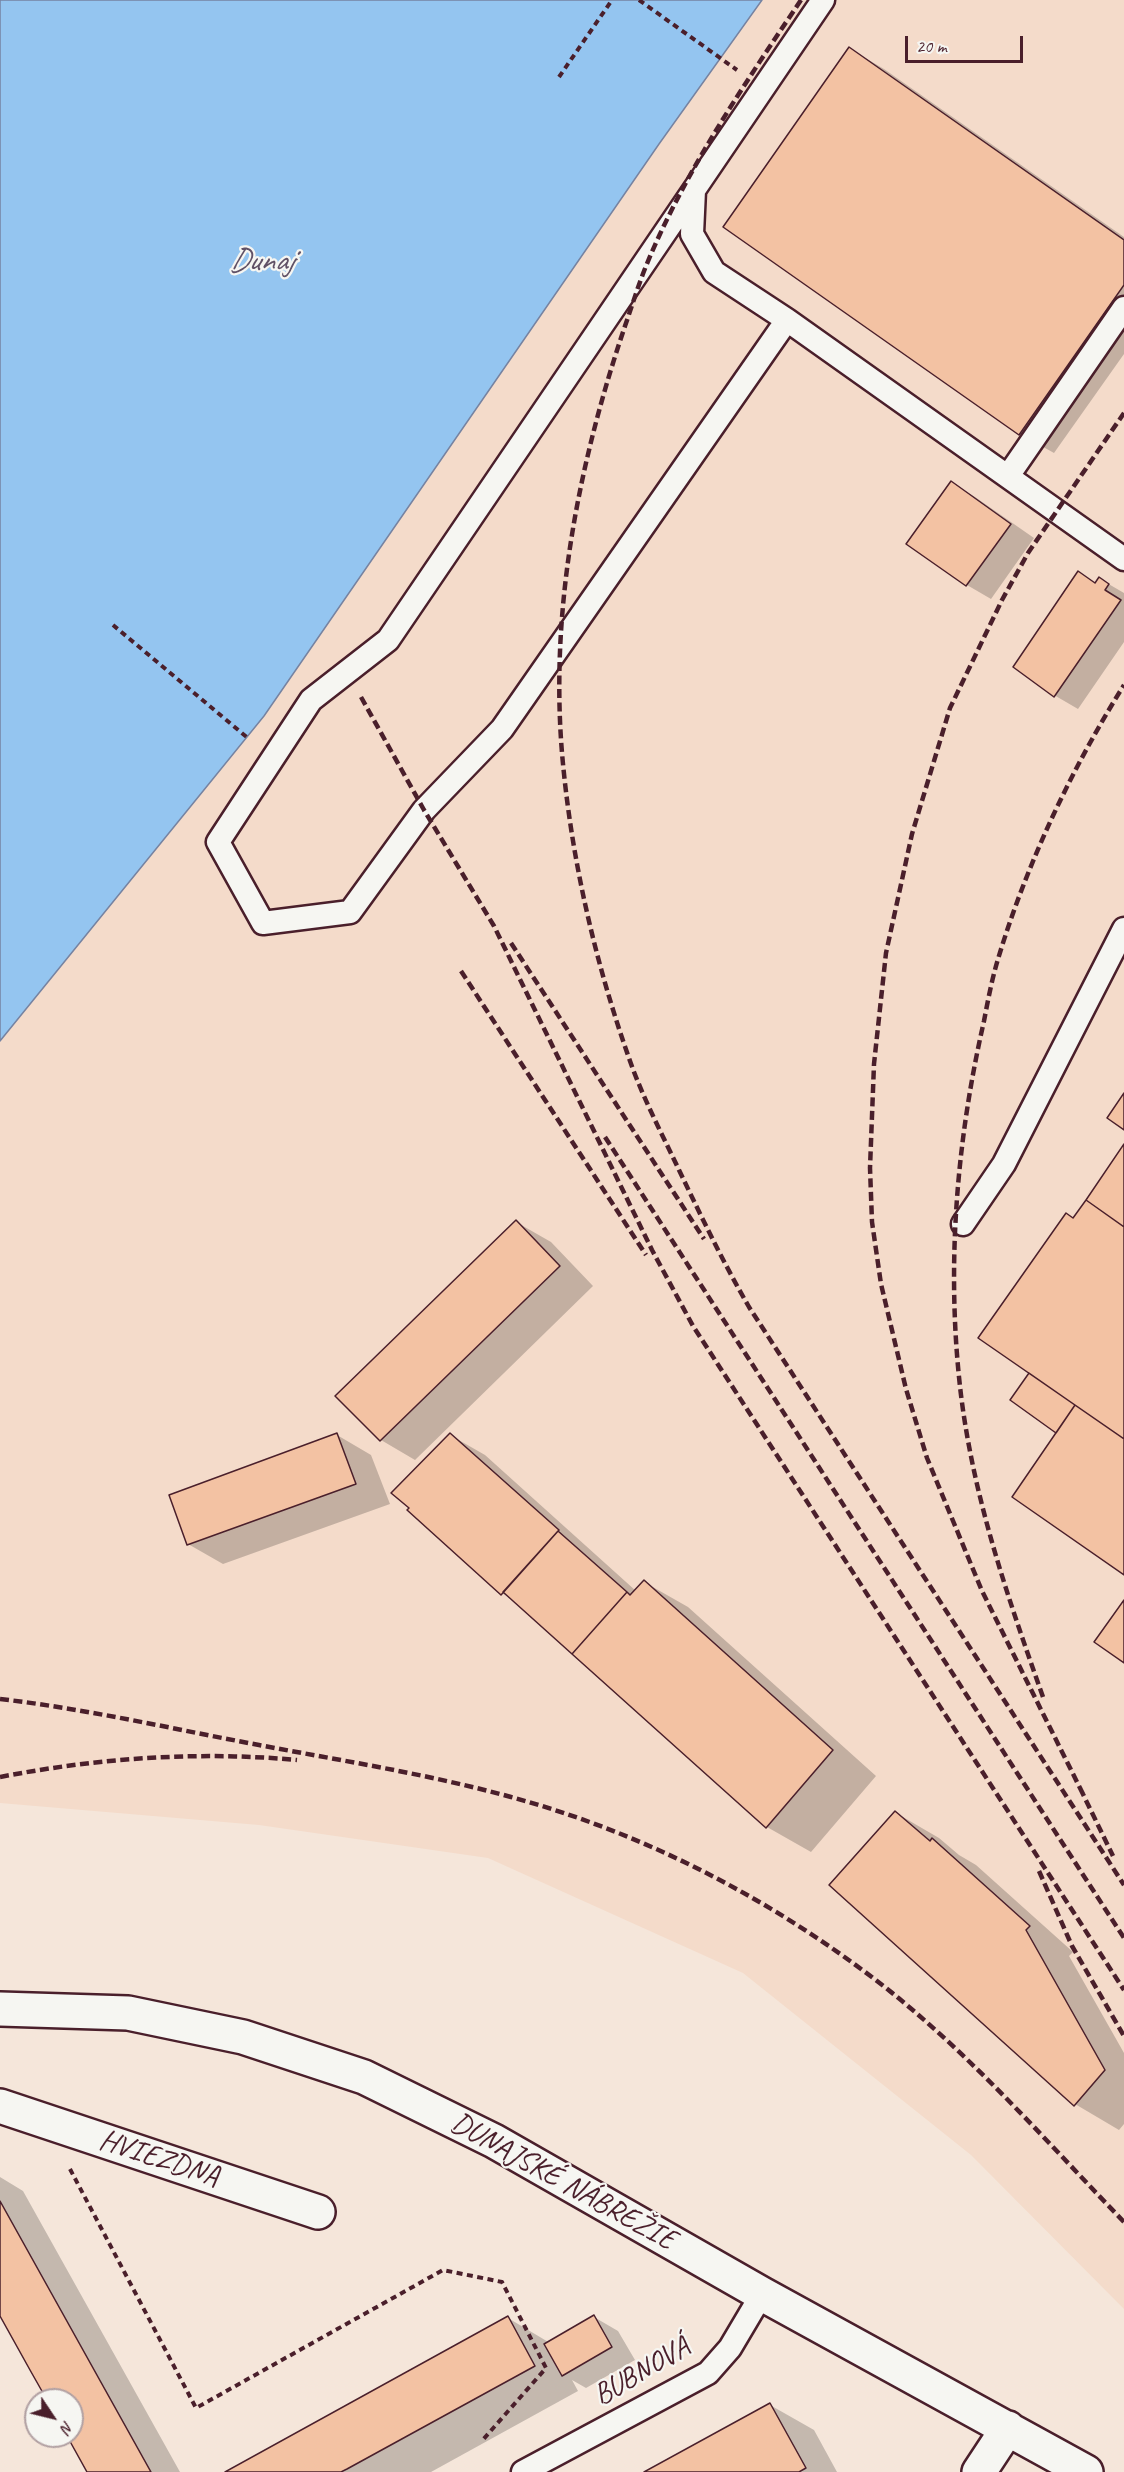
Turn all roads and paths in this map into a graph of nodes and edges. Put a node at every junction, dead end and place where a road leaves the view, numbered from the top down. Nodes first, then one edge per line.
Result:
1 (612, 0) edge
2 (639, 0) edge
3 (823, 0) edge
4 (559, 77) dead end
5 (762, 88) junction
6 (694, 190) junction
7 (1124, 308) edge
8 (787, 320) junction
9 (1008, 476) junction
10 (1124, 559) edge
11 (113, 625) dead end
12 (273, 759) junction
13 (1124, 929) edge
14 (963, 1224) dead end
15 (0, 2009) edge
16 (0, 2106) edge
17 (45, 2121) junction
18 (318, 2212) dead end
19 (762, 2294) junction
20 (1008, 2428) junction
21 (481, 2442) dead end
22 (523, 2472) edge
23 (979, 2472) edge
24 (1086, 2472) edge

1 - 4 path
2 - 5 path
3 - 5 lane
5 - 6 lane
6 - 8 lane
6 - 12 lane
7 - 9 lane
8 - 9 lane
8 - 12 lane
9 - 10 lane
11 - 12 path
13 - 14 lane
15 - 19 street, DUNAJSKÉ NÁBREŽIE
16 - 17 street, HVIEZDNA
17 - 18 street, HVIEZDNA
17 - 21 path
19 - 20 street, DUNAJSKÉ NÁBREŽIE
19 - 22 lane, BUBNOVÁ
20 - 23 street
20 - 24 street, DUNAJSKÉ NÁBREŽIE

